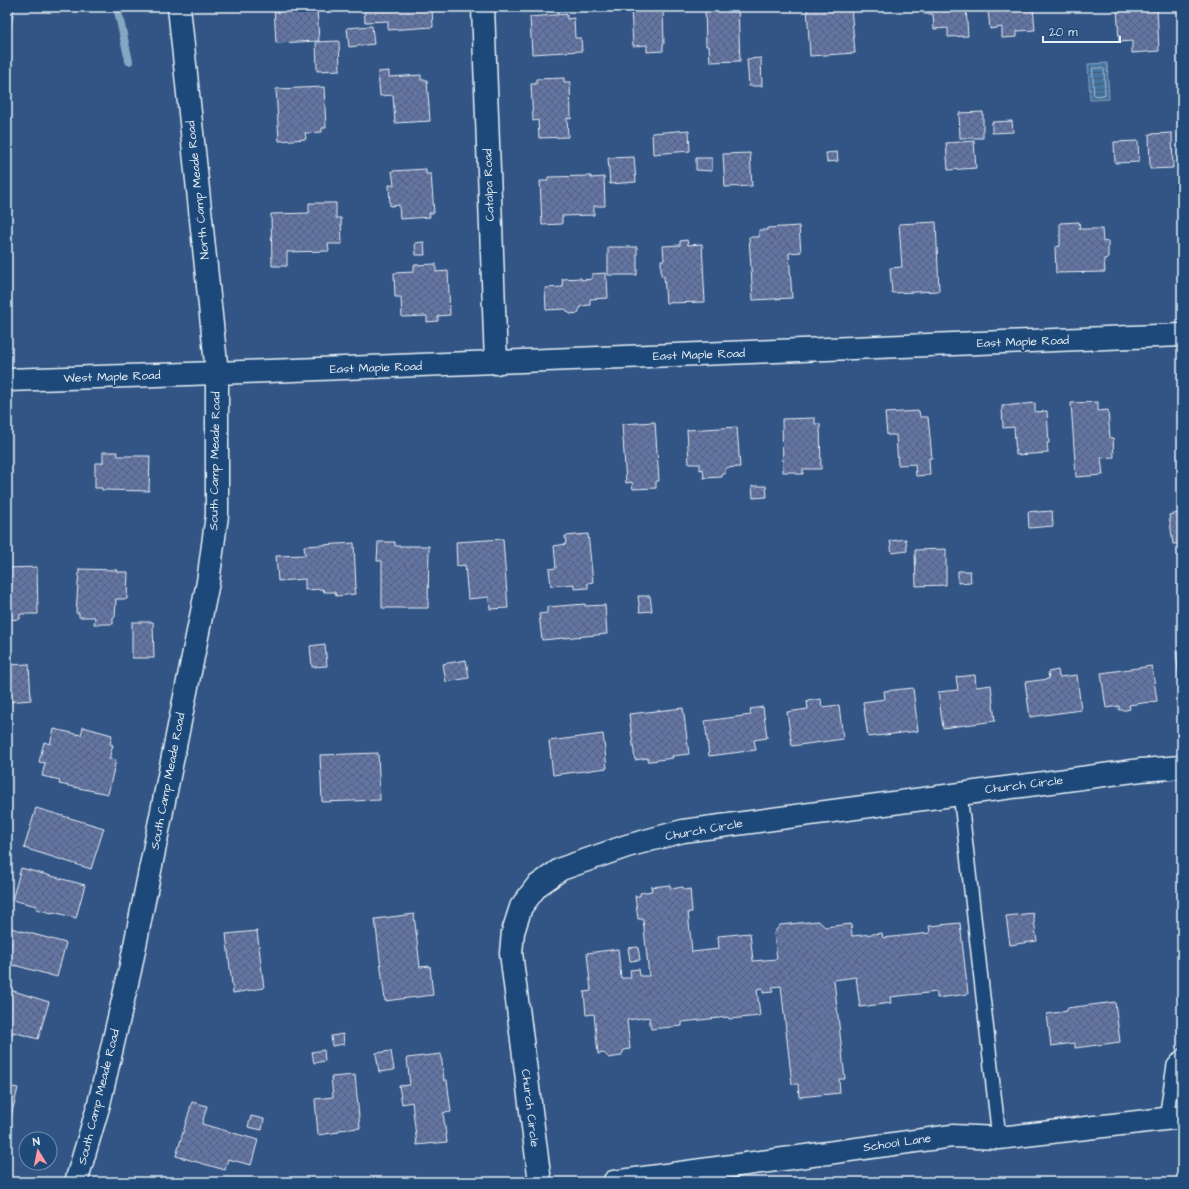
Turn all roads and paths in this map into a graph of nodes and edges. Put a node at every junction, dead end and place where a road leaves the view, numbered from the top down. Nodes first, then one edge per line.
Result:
1 (179, 7) edge
2 (483, 7) edge
3 (1182, 335) edge
4 (496, 363) junction
5 (217, 373) junction
6 (7, 380) edge
7 (1182, 767) edge
8 (960, 793) junction
9 (1182, 1056) edge
10 (1174, 1118) edge
11 (999, 1138) junction
12 (677, 1178) edge
13 (76, 1182) edge
14 (540, 1182) edge
15 (614, 1182) edge

1 - 5 main road, North Camp Meade Road
2 - 4 main road, Catalpa Road
3 - 4 main road, East Maple Road
4 - 5 main road, East Maple Road
5 - 6 main road, West Maple Road
5 - 13 main road, South Camp Meade Road
7 - 8 main road, Church Circle
8 - 11 lane
8 - 14 main road, Church Circle
9 - 10 lane
10 - 11 main road, School Lane
11 - 12 main road, School Lane
12 - 15 main road, School Lane

